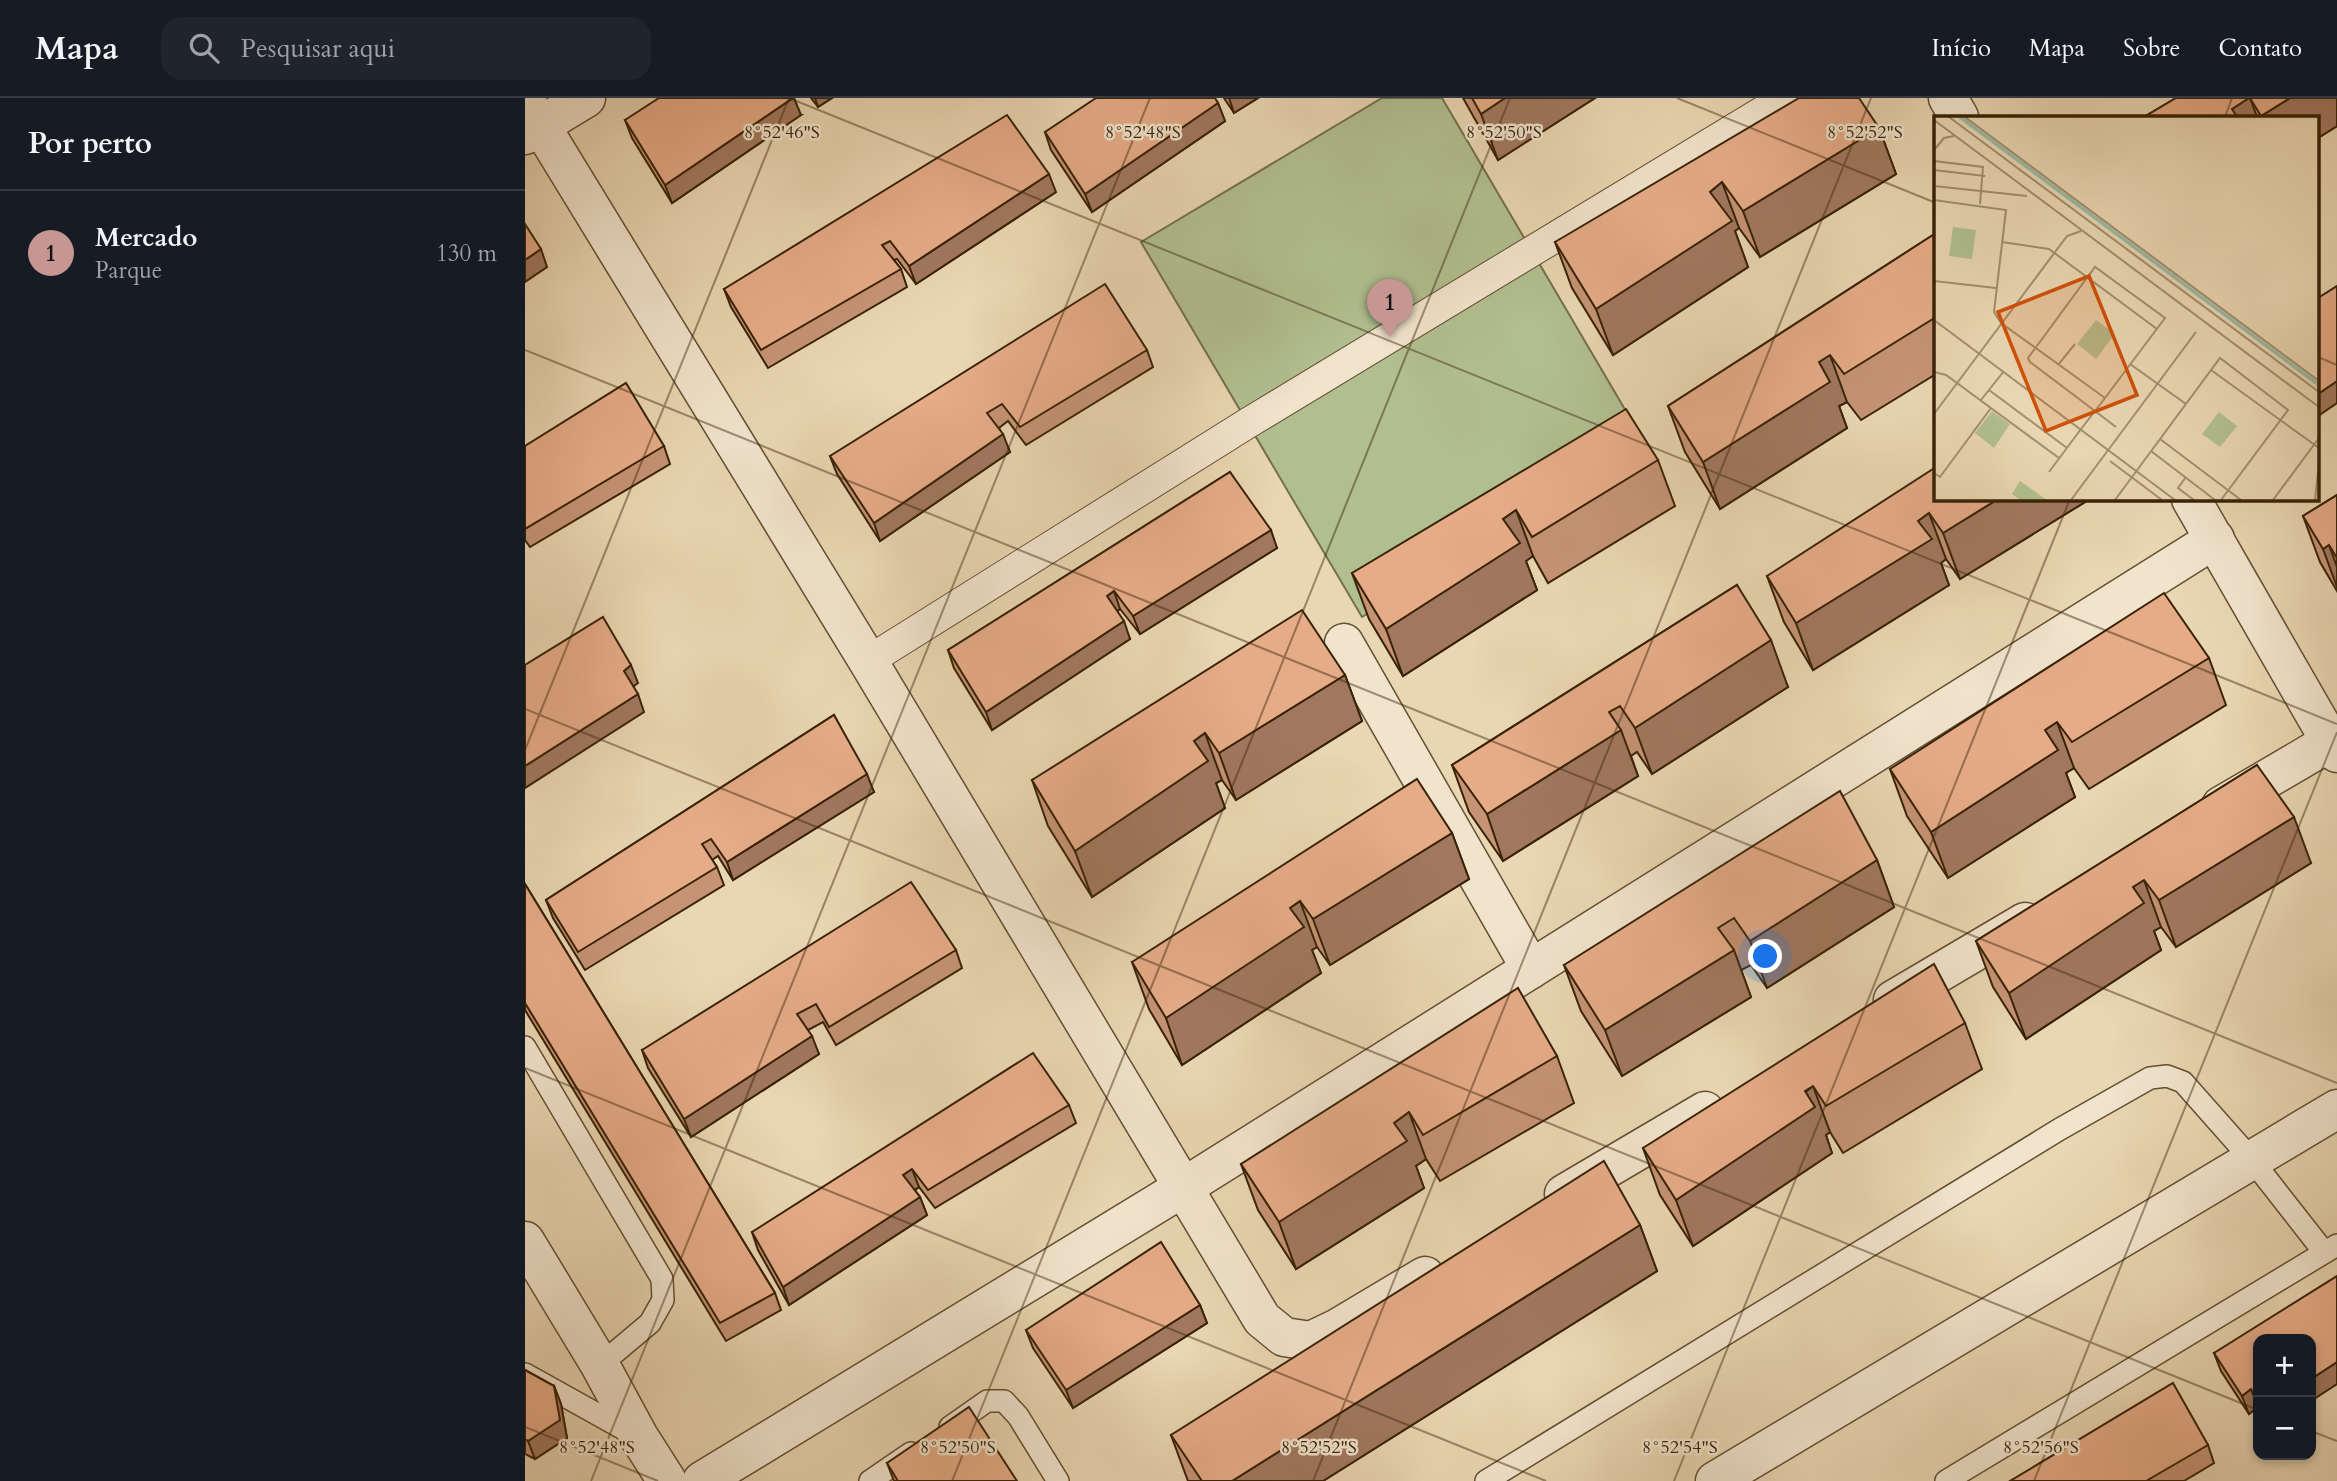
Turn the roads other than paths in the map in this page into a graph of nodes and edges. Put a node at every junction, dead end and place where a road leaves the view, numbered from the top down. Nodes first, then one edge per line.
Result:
1 (586, 98) edge
2 (1785, 98) edge
3 (1948, 98) edge
4 (1958, 116) edge
5 (531, 120) edge
6 (2192, 500) edge
7 (2215, 539) junction
8 (1344, 643) dead end
9 (868, 660) junction
10 (2335, 744) edge
11 (2187, 827) edge
12 (2055, 904) edge
13 (1531, 969) junction
14 (1863, 1017) edge
15 (525, 1047) edge
16 (1732, 1095) edge
17 (2337, 1109) edge
18 (2252, 1160) junction
19 (1184, 1187) junction
20 (1540, 1208) edge
21 (525, 1241) edge
22 (2331, 1248) edge
23 (1456, 1258) edge
24 (600, 1365) junction
25 (525, 1374) edge
26 (639, 1437) junction
27 (667, 1481) edge
28 (702, 1481) edge
29 (870, 1481) edge
30 (1058, 1481) edge
31 (1486, 1481) edge
32 (1715, 1481) edge
33 (1945, 1481) edge

1 - 5 street
2 - 9 street
3 - 4 street
5 - 9 street
6 - 7 street
7 - 10 street
7 - 13 street
8 - 13 street
9 - 19 street
10 - 11 street
12 - 14 street
13 - 19 street
15 - 24 lane
16 - 20 street
17 - 18 street
18 - 22 lane
18 - 31 lane
18 - 32 street
19 - 23 street
19 - 28 street
21 - 24 street
22 - 33 lane
24 - 26 street
25 - 26 lane
26 - 27 street
29 - 30 lane

